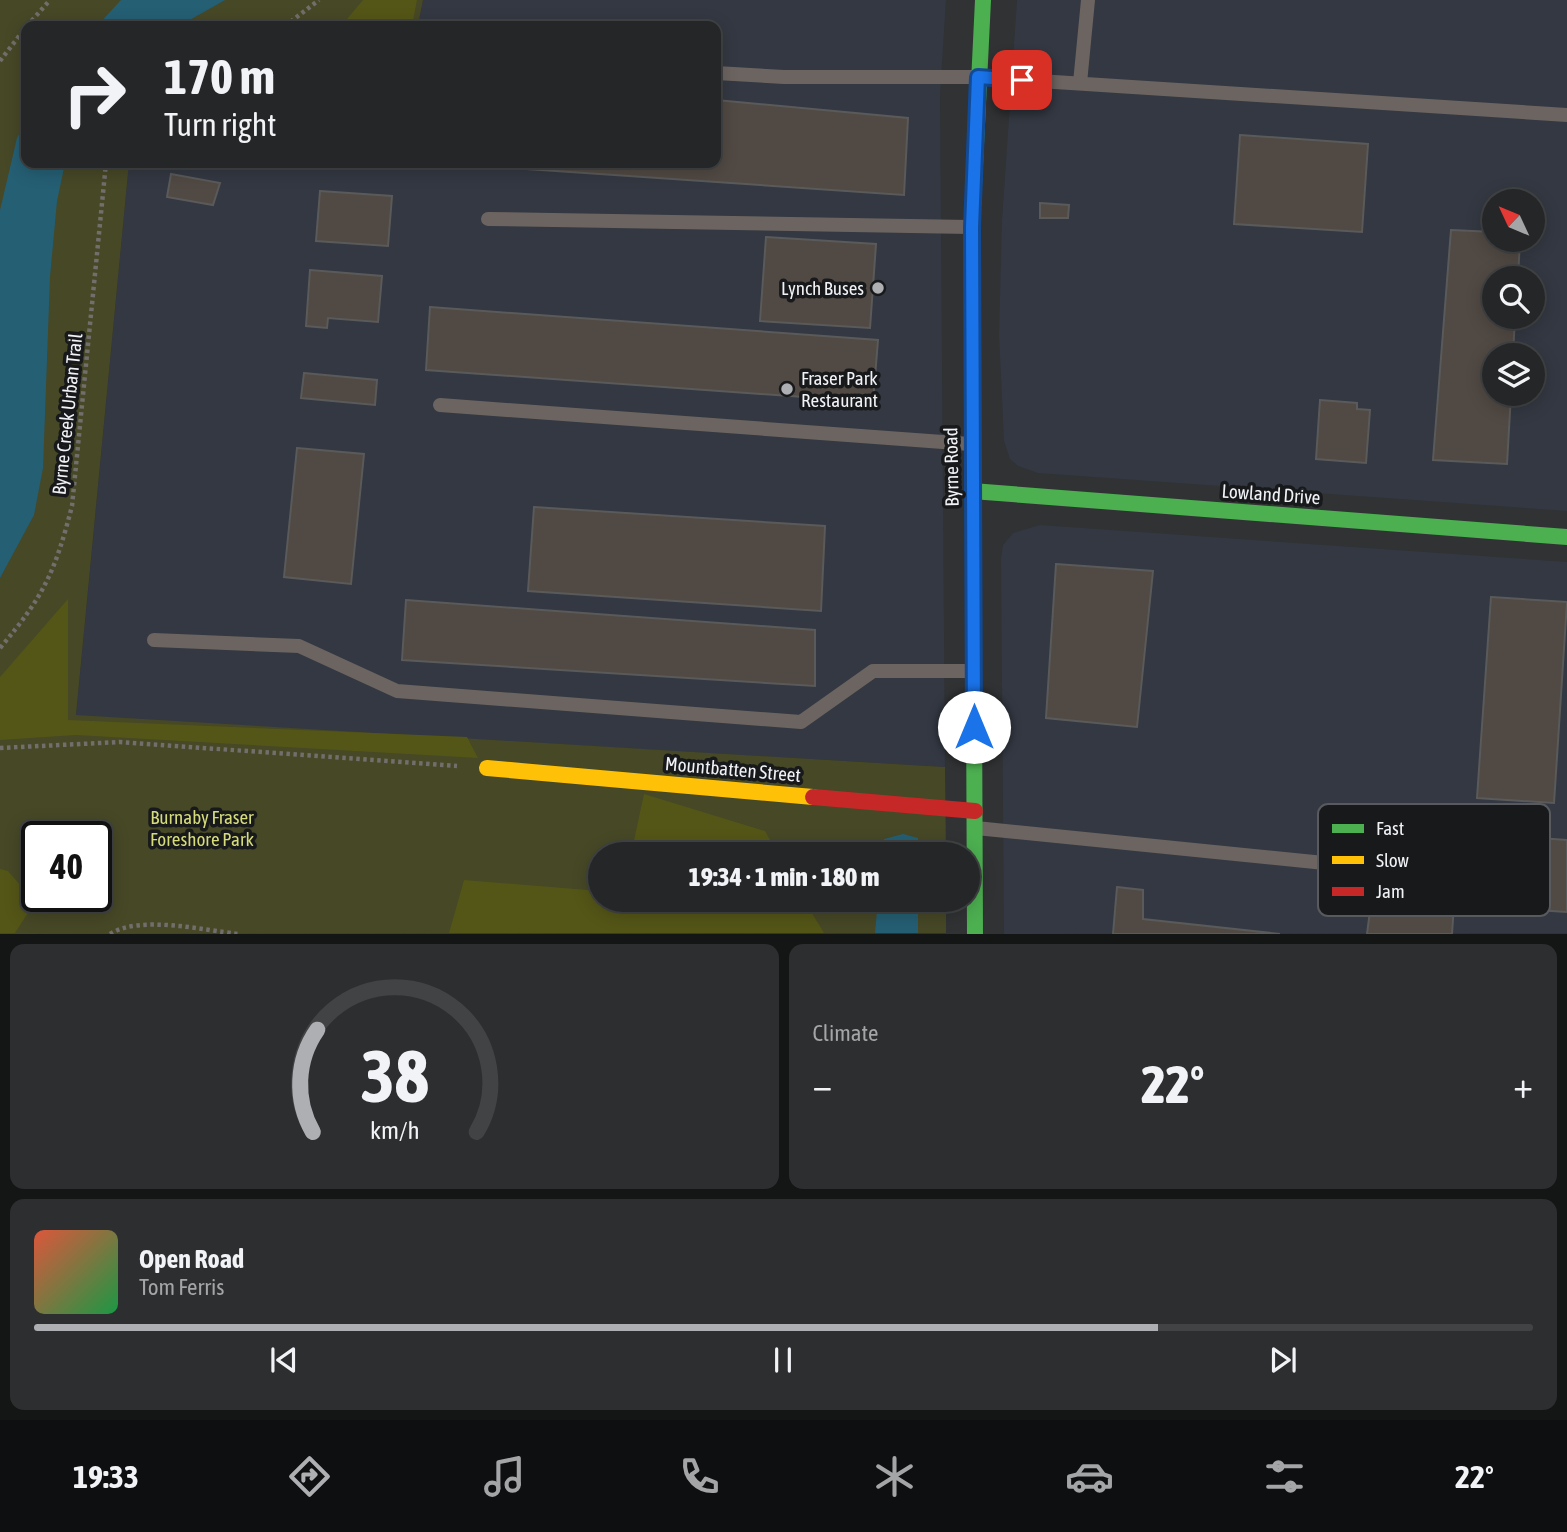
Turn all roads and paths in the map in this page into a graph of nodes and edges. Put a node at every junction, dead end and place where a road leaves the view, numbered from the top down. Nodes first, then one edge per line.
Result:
1 (50, 0) edge
2 (319, 0) edge
3 (983, 0) edge
4 (1088, 0) edge
5 (32, 21) edge
6 (292, 21) edge
7 (21, 35) edge
8 (0, 61) edge
9 (721, 73) edge
10 (978, 77) junction
11 (1080, 83) junction
12 (1567, 115) edge
13 (106, 168) edge
14 (488, 219) dead end
15 (972, 227) junction
16 (440, 405) dead end
17 (971, 444) junction
18 (972, 491) junction
19 (1567, 537) edge
20 (154, 640) dead end
21 (0, 648) edge
22 (974, 671) junction
23 (0, 748) edge
24 (487, 768) joint
25 (975, 811) junction
26 (974, 828) junction
27 (1318, 862) edge
28 (110, 933) edge
29 (238, 933) edge
30 (975, 933) edge

1 - 5 path
2 - 6 path
3 - 10 street, Byrne Road
4 - 11 lane
7 - 8 path
9 - 10 lane
10 - 11 lane
10 - 15 street, Byrne Road
11 - 12 lane
13 - 21 path, Byrne Creek Urban Trail
14 - 15 lane
15 - 17 street, Byrne Road
16 - 17 lane
17 - 18 street, Byrne Road
18 - 19 street, Lowland Drive
18 - 22 street, Byrne Road
20 - 22 lane
22 - 25 street, Byrne Road
23 - 24 path
24 - 25 street, Mountbatten Street
25 - 26 street, Byrne Road
26 - 27 lane
26 - 30 street, Byrne Road
28 - 29 path

